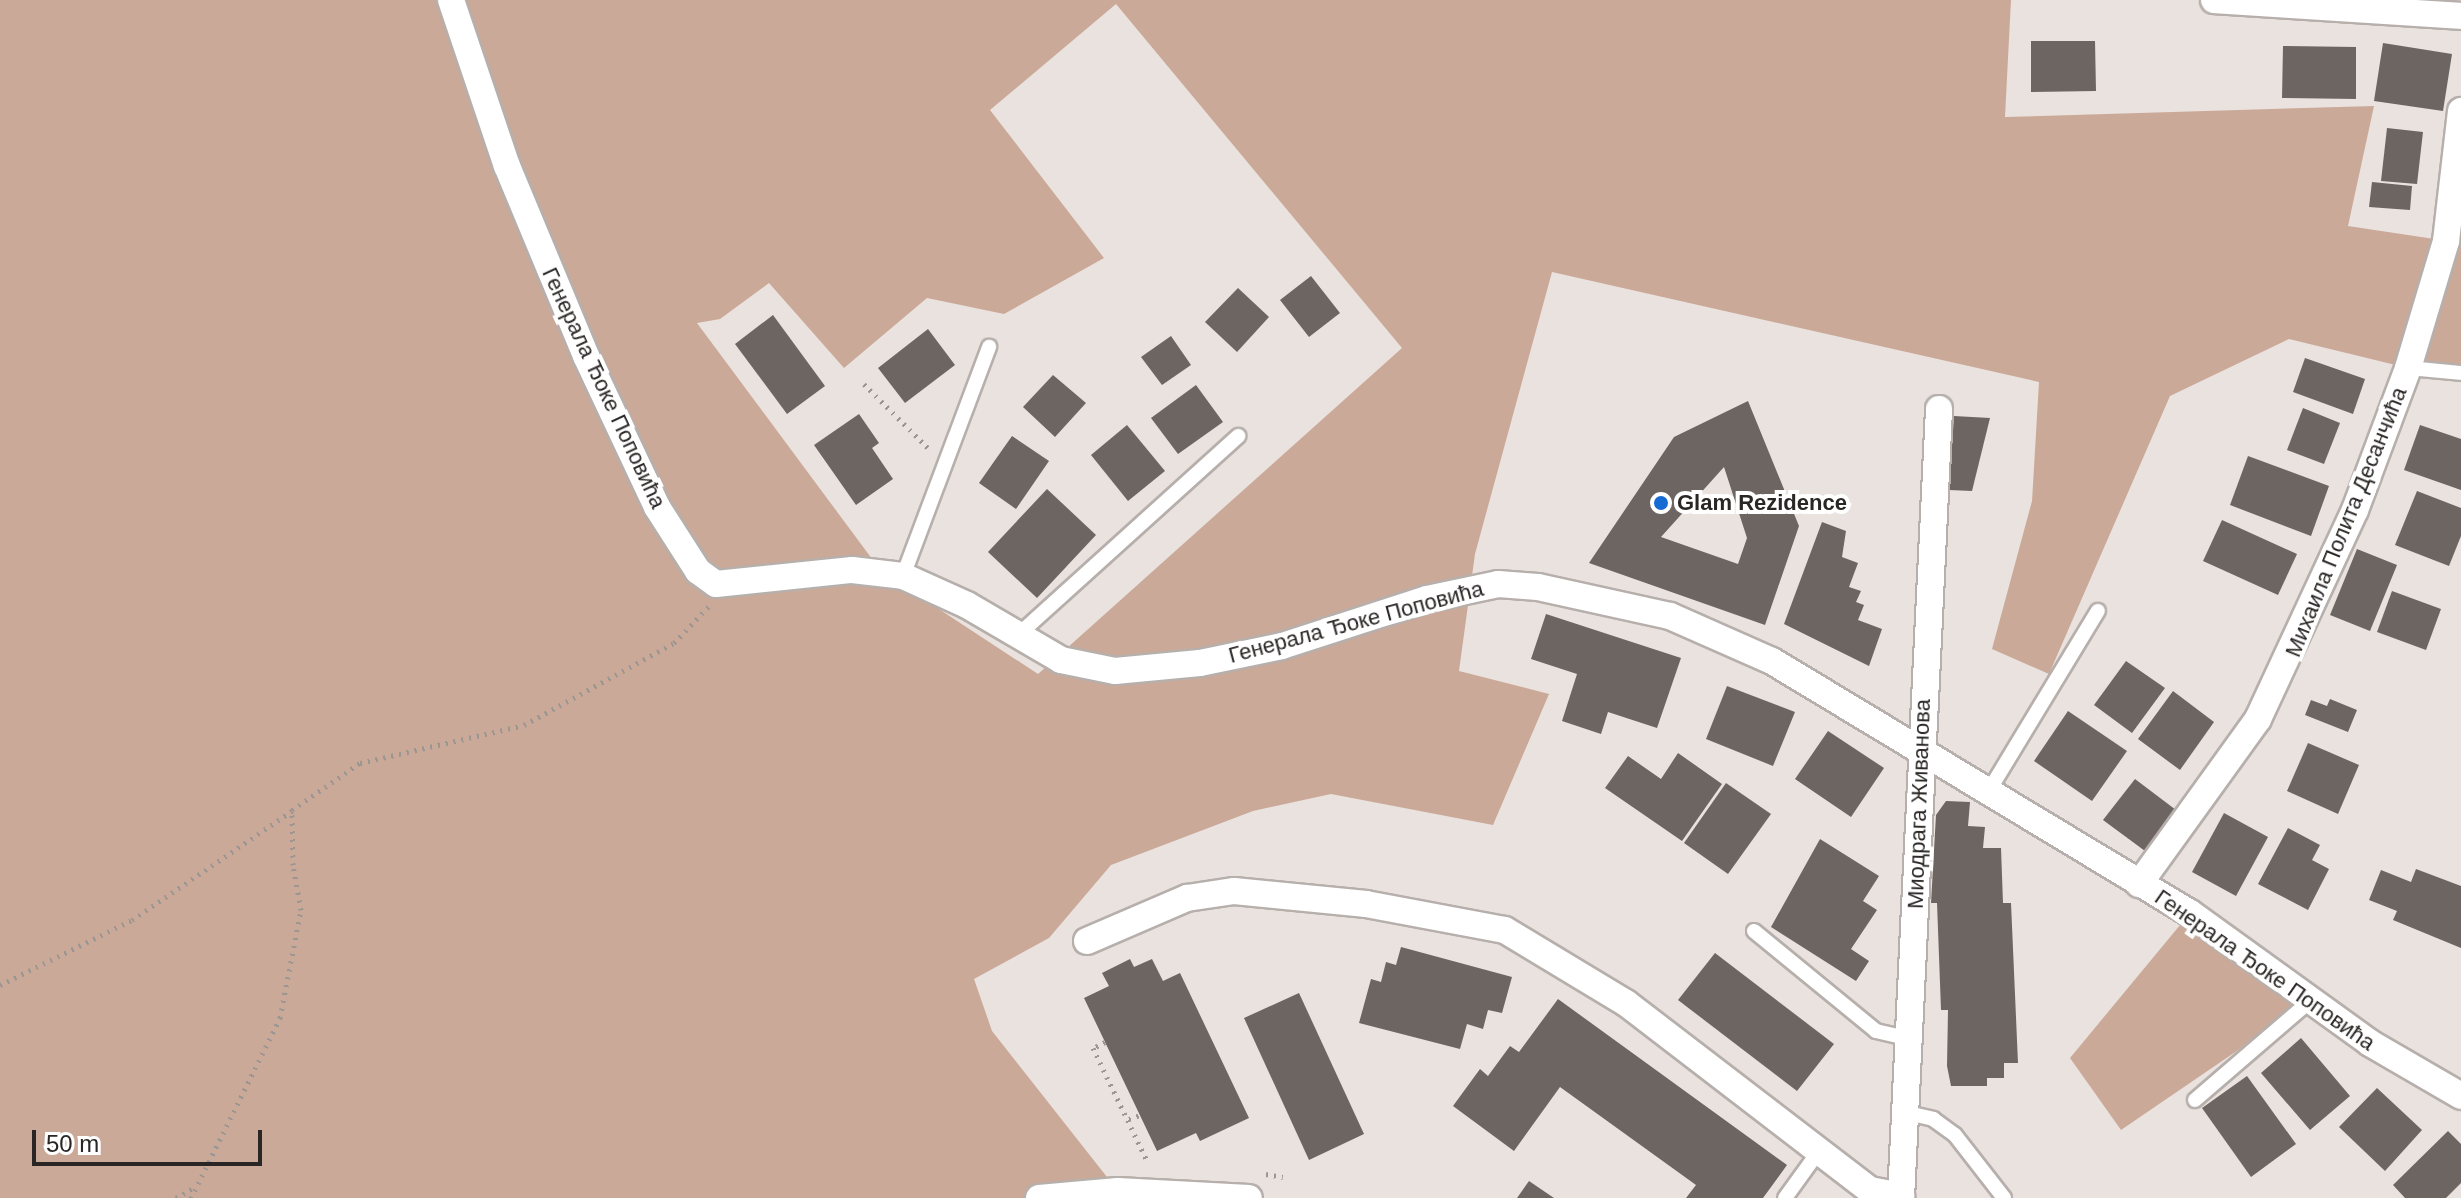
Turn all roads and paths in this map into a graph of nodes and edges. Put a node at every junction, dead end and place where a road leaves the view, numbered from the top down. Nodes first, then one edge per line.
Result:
1 (451, 0) edge
2 (2214, 0) edge
3 (2461, 16) edge
4 (2461, 118) edge
5 (989, 347) dead end
6 (2408, 368) junction
7 (2461, 373) edge
8 (864, 384) dead end
9 (1939, 409) dead end
10 (1238, 436) dead end
11 (944, 463) junction
12 (903, 576) junction
13 (716, 584) junction
14 (2098, 611) dead end
15 (1018, 635) junction
16 (1920, 754) junction
17 (1987, 795) junction
18 (292, 810) junction
19 (2139, 884) junction
20 (1754, 931) dead end
21 (1087, 941) dead end
22 (0, 985) edge
23 (2310, 1001) junction
24 (1910, 1039) junction
25 (1105, 1042) dead end
26 (2461, 1096) edge
27 (2195, 1100) dead end
28 (1908, 1113) junction
29 (1140, 1115) dead end
30 (1129, 1119) junction
31 (1819, 1151) junction
32 (1146, 1163) dead end
33 (195, 1187) junction
34 (1901, 1197) edge
35 (176, 1198) edge
36 (191, 1198) edge
37 (1039, 1198) edge
38 (1249, 1198) edge
39 (1785, 1198) edge
40 (2004, 1198) edge

1 - 13 street, Генерала Ђоке Поповића
2 - 3 street
4 - 6 street, Михаила Полита Десанчића
5 - 11 lane
6 - 7 lane
6 - 19 street, Михаила Полита Десанчића
8 - 11 path
9 - 16 street, Миодрага Живанова
10 - 15 lane
11 - 12 lane
12 - 13 street, Генерала Ђоке Поповића
12 - 15 street, Генерала Ђоке Поповића
13 - 18 path
14 - 17 lane
15 - 16 street, Генерала Ђоке Поповића
16 - 17 street, Генерала Ђоке Поповића
16 - 24 street, Миодрага Живанова
17 - 19 street, Генерала Ђоке Поповића
18 - 22 path
18 - 33 path
19 - 23 street, Генерала Ђоке Поповића
20 - 24 lane
21 - 31 street
23 - 26 street, Генерала Ђоке Поповића
23 - 27 lane
24 - 28 street, Миодрага Живанова
25 - 30 path
28 - 34 street, Миодрага Живанова
28 - 40 lane
29 - 30 path
30 - 32 path
31 - 34 street
31 - 39 lane
33 - 35 path
33 - 36 path
37 - 38 street

